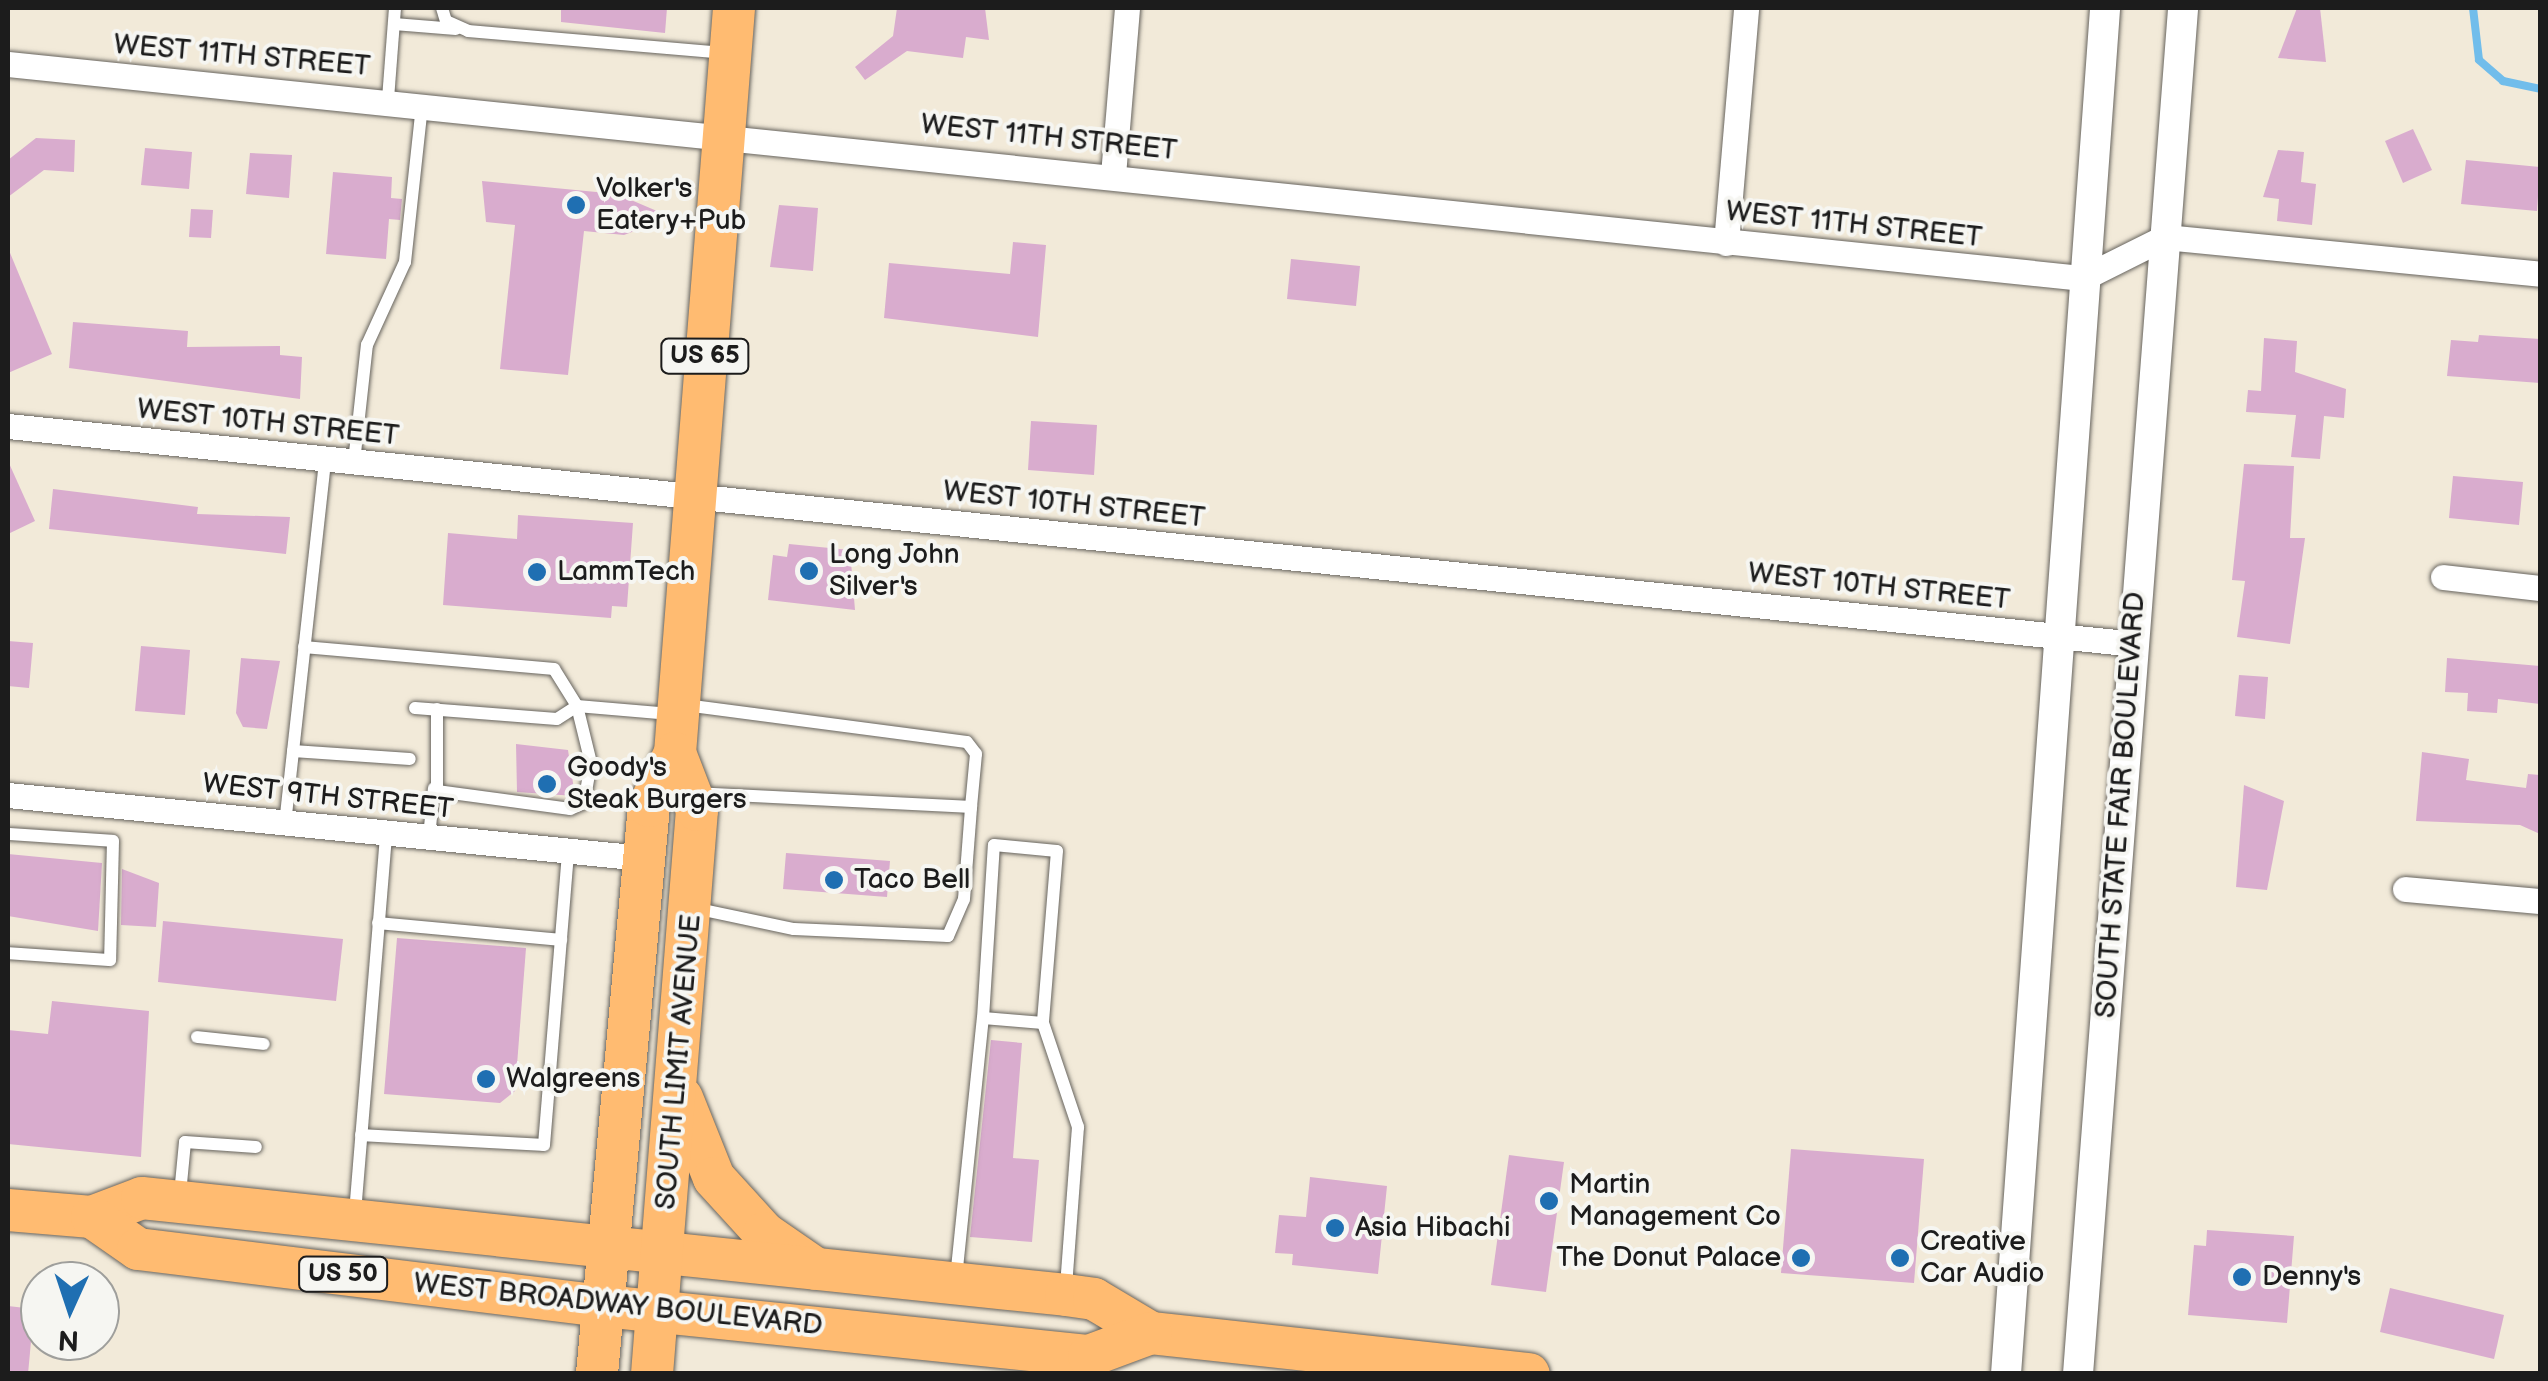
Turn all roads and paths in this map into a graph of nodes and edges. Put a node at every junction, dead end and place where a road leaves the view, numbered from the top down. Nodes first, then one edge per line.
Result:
1 (395, 8) edge
2 (442, 8) edge
3 (734, 8) edge
4 (1127, 8) edge
5 (1746, 8) edge
6 (2105, 8) edge
7 (2183, 8) edge
8 (394, 24) junction
9 (468, 30) junction
10 (730, 54) junction
11 (8, 64) edge
12 (388, 99) junction
13 (422, 104) junction
14 (723, 134) junction
15 (1113, 175) junction
16 (2164, 237) junction
17 (1726, 243) junction
18 (2540, 274) edge
19 (2083, 278) junction
20 (8, 426) edge
21 (325, 459) junction
22 (354, 462) junction
23 (694, 496) junction
24 (2443, 577) dead end
25 (2540, 588) edge
26 (2066, 637) junction
27 (2134, 644) junction
28 (304, 647) junction
29 (576, 706) junction
30 (415, 708) dead end
31 (437, 710) junction
32 (677, 724) junction
33 (293, 751) junction
34 (410, 759) dead end
35 (434, 788) junction
36 (691, 792) junction
37 (8, 795) edge
38 (972, 807) junction
39 (285, 824) junction
40 (386, 832) junction
41 (8, 834) edge
42 (429, 837) junction
43 (568, 852) junction
44 (643, 858) junction
45 (2406, 889) dead end
46 (2540, 901) edge
47 (692, 908) junction
48 (378, 923) junction
49 (561, 940) junction
50 (8, 954) edge
51 (983, 1018) junction
52 (1043, 1023) junction
53 (196, 1037) dead end
54 (264, 1044) dead end
55 (677, 1084) junction
56 (361, 1135) junction
57 (256, 1147) dead end
58 (179, 1202) junction
59 (8, 1210) edge
60 (92, 1217) junction
61 (354, 1220) junction
62 (609, 1250) junction
63 (663, 1256) junction
64 (820, 1272) junction
65 (955, 1285) junction
66 (1066, 1295) junction
67 (604, 1306) junction
68 (658, 1312) junction
69 (1130, 1350) edge
70 (597, 1374) edge
71 (652, 1374) edge
72 (1528, 1374) edge
73 (2006, 1374) edge
74 (2078, 1374) edge

1 - 8 lane
2 - 9 lane
3 - 10 highway, SOUTH LIMIT AVENUE / US 65
4 - 15 street
5 - 17 street
6 - 19 street
7 - 16 street, SOUTH STATE FAIR BOULEVARD
8 - 9 lane
8 - 12 lane
9 - 10 lane
10 - 14 highway, SOUTH LIMIT AVENUE / US 65
11 - 12 street, WEST 11TH STREET
12 - 13 street, WEST 11TH STREET
13 - 14 street, WEST 11TH STREET
13 - 22 lane
14 - 15 street, WEST 11TH STREET
14 - 23 highway, SOUTH LIMIT AVENUE / US 65
15 - 17 street, WEST 11TH STREET
16 - 18 street
16 - 19 street
16 - 27 street, SOUTH STATE FAIR BOULEVARD
17 - 19 street, WEST 11TH STREET
19 - 26 street
20 - 21 street, WEST 10TH STREET
21 - 22 street, WEST 10TH STREET
21 - 28 lane
22 - 23 street, WEST 10TH STREET
23 - 26 street, WEST 10TH STREET
23 - 32 highway, SOUTH LIMIT AVENUE / US 65
24 - 25 street
26 - 27 street, WEST 10TH STREET
26 - 73 street
27 - 74 street, SOUTH STATE FAIR BOULEVARD
28 - 29 lane
28 - 33 lane
29 - 31 lane
29 - 32 lane
29 - 35 lane
30 - 31 lane
31 - 35 lane
32 - 36 highway, SOUTH LIMIT AVENUE / US 65
32 - 38 lane
32 - 44 highway, SOUTH LIMIT AVENUE / US 65
33 - 34 lane
33 - 39 lane
35 - 42 lane
36 - 38 lane
36 - 47 highway, SOUTH LIMIT AVENUE / US 65
37 - 39 street, WEST 9TH STREET
38 - 47 lane
39 - 40 street, WEST 9TH STREET
40 - 42 street, WEST 9TH STREET
40 - 48 lane
41 - 50 lane
42 - 43 street, WEST 9TH STREET
43 - 44 street, WEST 9TH STREET
43 - 49 lane
44 - 62 highway, SOUTH LIMIT AVENUE / US 65
45 - 46 street
47 - 55 highway, SOUTH LIMIT AVENUE / US 65
48 - 49 lane
48 - 56 lane
49 - 56 lane
51 - 52 lane
51 - 52 lane
51 - 65 lane
52 - 66 lane
53 - 54 lane
55 - 63 highway, SOUTH LIMIT AVENUE / US 65
55 - 64 highway
56 - 61 lane
57 - 58 lane
58 - 60 highway, WEST BROADWAY BOULEVARD / US 50
58 - 61 highway, WEST BROADWAY BOULEVARD / US 50
59 - 60 highway, WEST BROADWAY BOULEVARD / US 50
60 - 67 highway, WEST BROADWAY BOULEVARD / US 50
61 - 62 highway, WEST BROADWAY BOULEVARD / US 50
62 - 63 highway, WEST BROADWAY BOULEVARD / US 50
62 - 67 highway, SOUTH LIMIT AVENUE / US 65
63 - 64 highway, WEST BROADWAY BOULEVARD / US 50
63 - 68 highway, SOUTH LIMIT AVENUE / US 65
64 - 65 highway, WEST BROADWAY BOULEVARD / US 50
65 - 66 highway, WEST BROADWAY BOULEVARD / US 50
66 - 69 highway, WEST BROADWAY BOULEVARD / US 50
67 - 68 highway, WEST BROADWAY BOULEVARD / US 50
67 - 70 highway, SOUTH LIMIT AVENUE / US 65
68 - 69 highway, WEST BROADWAY BOULEVARD / US 50
68 - 71 highway, SOUTH LIMIT AVENUE / US 65
69 - 72 highway, WEST BROADWAY BOULEVARD / US 50

